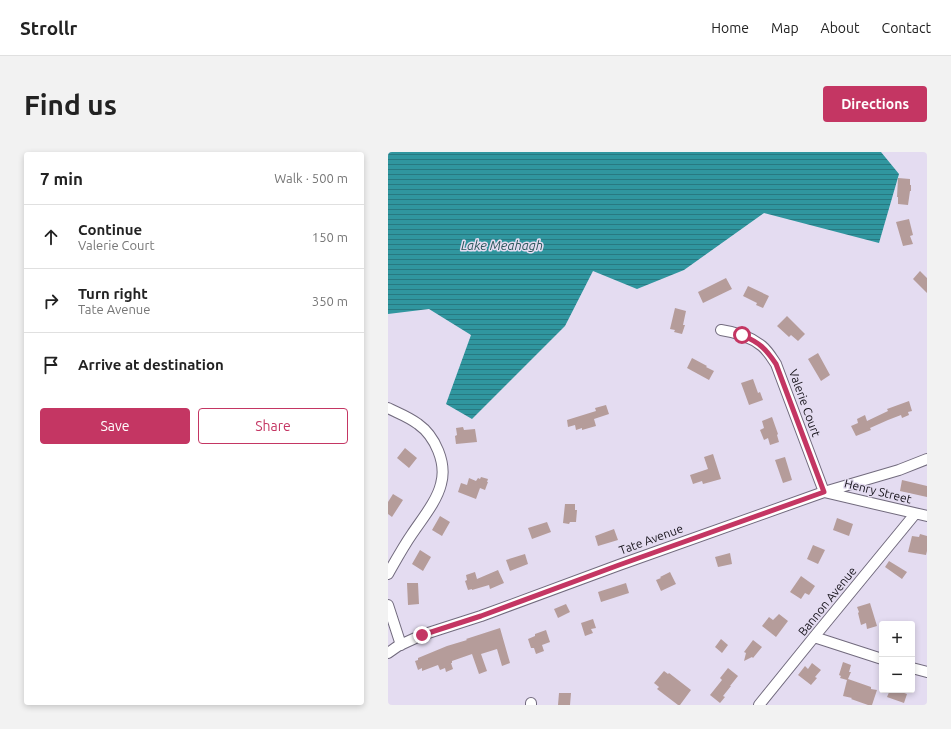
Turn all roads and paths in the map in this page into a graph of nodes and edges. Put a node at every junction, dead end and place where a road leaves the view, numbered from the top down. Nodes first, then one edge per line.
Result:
1 (721, 330) dead end
2 (388, 408) edge
3 (927, 458) edge
4 (824, 492) junction
5 (915, 514) junction
6 (927, 516) edge
7 (388, 574) edge
8 (388, 605) edge
9 (814, 637) junction
10 (401, 644) junction
11 (388, 653) edge
12 (879, 658) edge
13 (915, 669) edge
14 (927, 672) edge
15 (759, 705) edge

1 - 4 street, Valerie Court
2 - 7 street
3 - 4 street, Tate Avenue
4 - 5 street, Henry Street
4 - 10 street, Tate Avenue
5 - 6 street, Henry Street
5 - 9 street, Bannon Avenue
8 - 10 street
9 - 12 street
9 - 15 street, Bannon Avenue
10 - 11 street, Tate Avenue
13 - 14 street

